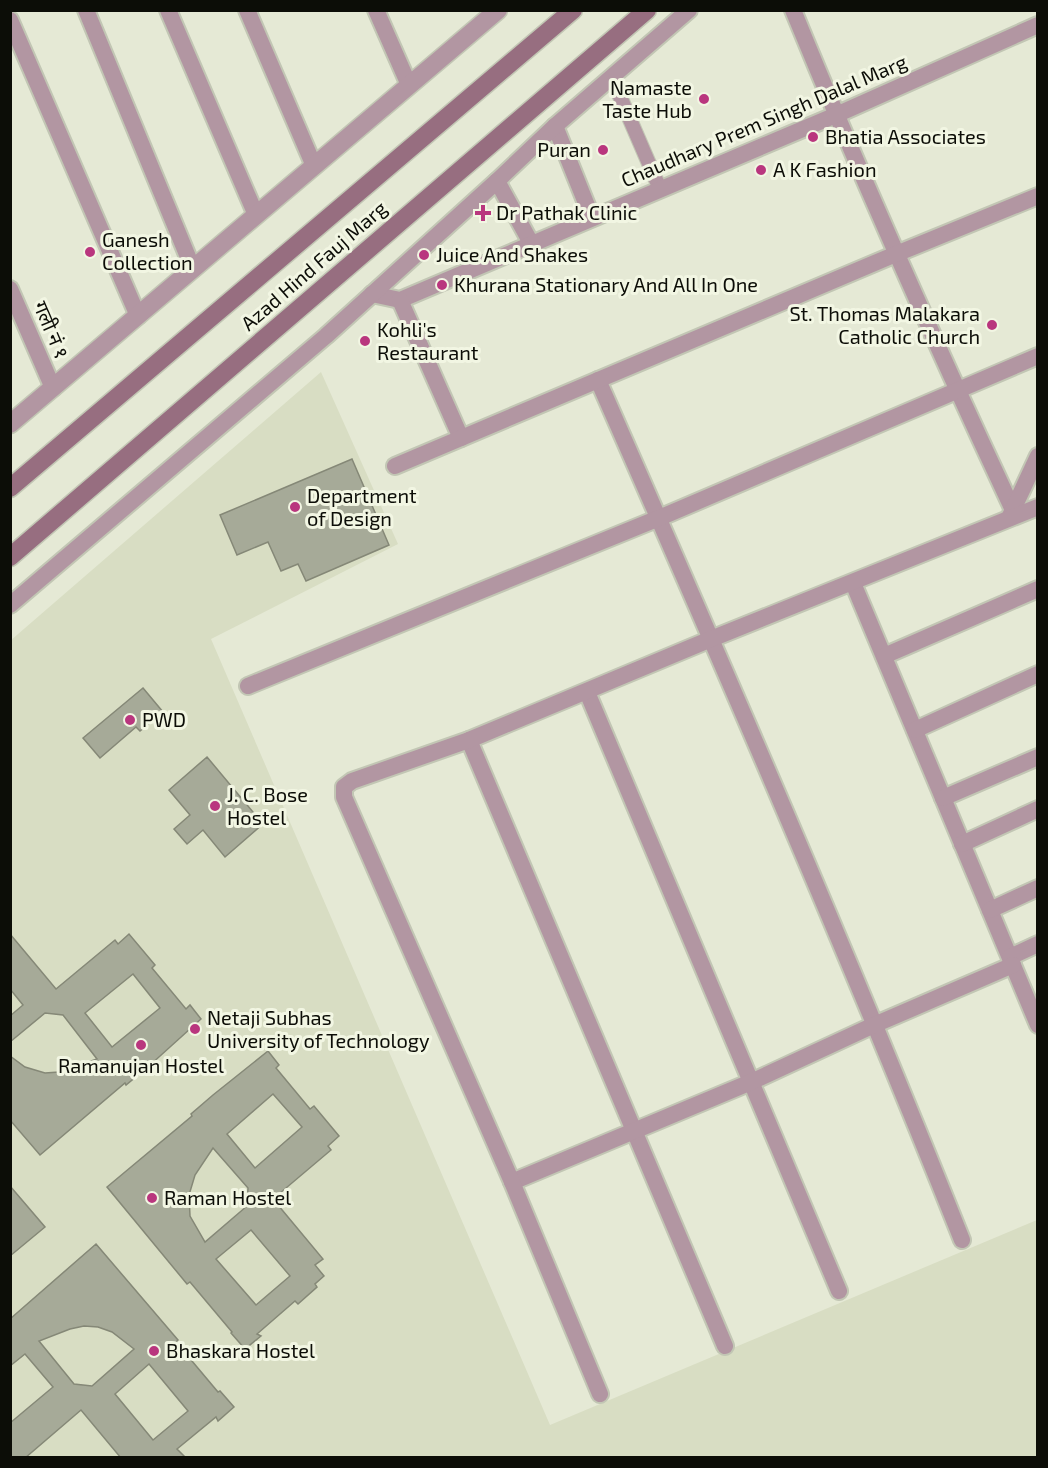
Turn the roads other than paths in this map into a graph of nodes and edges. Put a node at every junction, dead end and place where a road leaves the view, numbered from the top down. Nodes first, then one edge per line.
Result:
1 (18, 10) edge
2 (86, 10) edge
3 (168, 10) edge
4 (247, 10) edge
5 (376, 10) edge
6 (498, 10) edge
7 (573, 10) edge
8 (647, 10) edge
9 (689, 10) edge
10 (793, 10) edge
11 (10, 14) edge
12 (10, 20) edge
13 (1034, 20) edge
14 (612, 78) junction
15 (410, 85) junction
16 (836, 114) junction
17 (555, 126) junction
18 (314, 166) junction
19 (497, 181) junction
20 (660, 189) junction
21 (1038, 196) edge
22 (256, 216) junction
23 (592, 218) junction
24 (531, 243) junction
25 (896, 254) junction
26 (193, 269) junction
27 (10, 289) edge
28 (372, 294) junction
29 (400, 300) junction
30 (138, 316) junction
31 (1038, 356) edge
32 (598, 380) junction
33 (53, 388) junction
34 (957, 391) junction
35 (10, 424) edge
36 (461, 438) junction
37 (1038, 456) edge
38 (395, 466) dead end
39 (10, 488) edge
40 (1038, 507) edge
41 (1010, 514) junction
42 (659, 518) junction
43 (10, 557) edge
44 (853, 583) junction
45 (1038, 589) edge
46 (10, 605) edge
47 (711, 639) junction
48 (884, 656) junction
49 (1038, 674) edge
50 (248, 686) dead end
51 (587, 692) junction
52 (915, 730) junction
53 (469, 740) junction
54 (1038, 757) edge
55 (943, 798) junction
56 (1038, 809) edge
57 (962, 844) junction
58 (1038, 888) edge
59 (990, 910) junction
60 (1038, 944) edge
61 (1011, 961) junction
62 (1037, 1020) edge
63 (874, 1025) junction
64 (751, 1082) junction
65 (634, 1130) junction
66 (512, 1182) junction
67 (962, 1240) dead end
68 (839, 1291) dead end
69 (725, 1346) dead end
70 (600, 1394) dead end

1 - 11 street
2 - 26 street
3 - 22 street
4 - 18 street
5 - 15 street
6 - 15 street
7 - 39 main road, Azad Hind Fauj Marg
8 - 43 main road, Azad Hind Fauj Marg
9 - 14 street
10 - 16 street
12 - 30 street
13 - 16 street, Chaudhary Prem Singh Dalal Marg
14 - 17 street
14 - 20 street
15 - 18 street
16 - 20 street, Chaudhary Prem Singh Dalal Marg
16 - 25 street
17 - 19 street
17 - 23 street
18 - 22 street
19 - 24 street
19 - 28 street
20 - 23 street, Chaudhary Prem Singh Dalal Marg
21 - 25 street
22 - 26 street
23 - 24 street, Chaudhary Prem Singh Dalal Marg
24 - 29 street, Chaudhary Prem Singh Dalal Marg
25 - 32 street
25 - 34 street
26 - 30 street
27 - 33 street, गली नं १
28 - 29 street
28 - 46 street
29 - 36 street
30 - 33 street
31 - 34 street
32 - 36 street
32 - 42 street
33 - 35 street
34 - 41 street
34 - 42 street
36 - 38 street
37 - 41 street
40 - 41 street
41 - 44 street
42 - 47 street
42 - 50 street
44 - 47 street
44 - 48 street
45 - 48 street
47 - 51 street
47 - 63 street
48 - 52 street
49 - 52 street
51 - 53 street
51 - 64 street
52 - 55 street
53 - 65 street
53 - 66 street
54 - 55 street
55 - 57 street
56 - 57 street
57 - 59 street
58 - 59 street
59 - 61 street
60 - 61 street
61 - 62 street
61 - 63 street
63 - 64 street
63 - 67 street
64 - 65 street
64 - 68 street
65 - 66 street
65 - 69 street
66 - 70 street

